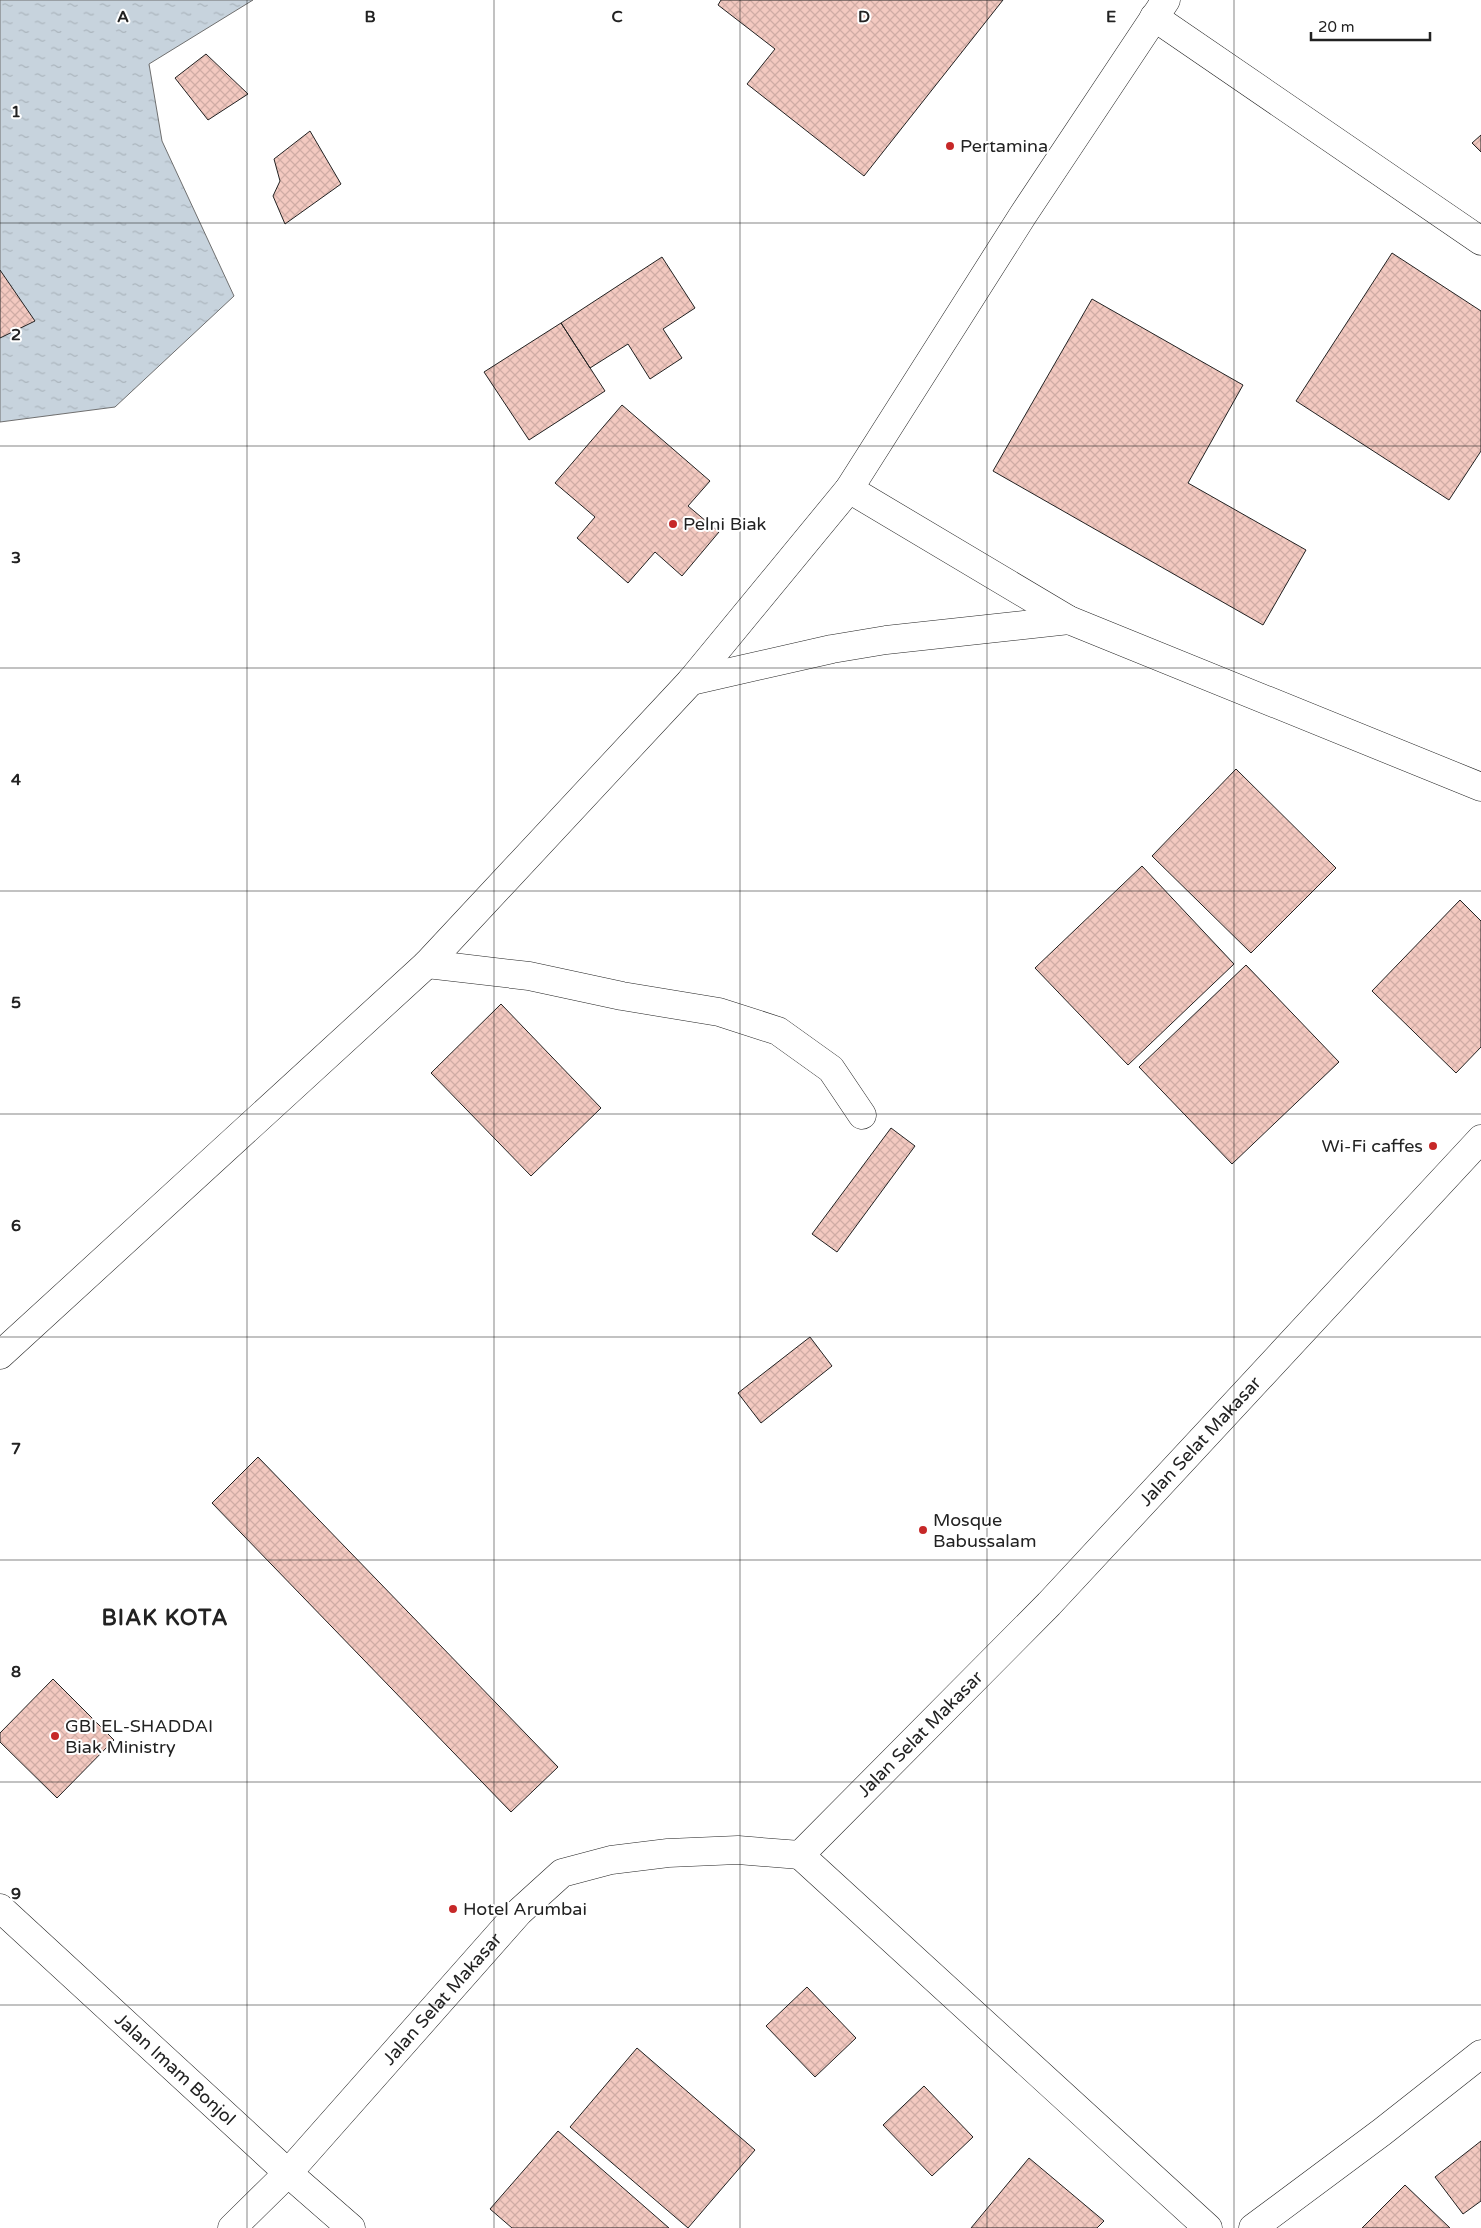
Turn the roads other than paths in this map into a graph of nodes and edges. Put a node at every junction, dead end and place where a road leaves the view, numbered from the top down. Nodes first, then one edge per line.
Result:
1 (1160, 9) edge
2 (1481, 241) edge
3 (849, 489) junction
4 (1069, 620) junction
5 (691, 680) junction
6 (1481, 788) edge
7 (427, 964) junction
8 (862, 1115) dead end
9 (1481, 1139) edge
10 (0, 1355) edge
11 (800, 1855) junction
12 (0, 1908) edge
13 (1481, 2054) edge
14 (288, 2173) junction
15 (232, 2228) edge
16 (351, 2228) edge
17 (1208, 2228) edge
18 (1254, 2228) edge

1 - 2 street
1 - 3 street
3 - 4 street
3 - 5 street
4 - 5 street
4 - 6 street
5 - 7 street
7 - 8 street
7 - 10 street
9 - 11 street, Jalan Selat Makasar
11 - 14 street, Jalan Selat Makasar
11 - 17 street
12 - 14 street, Jalan Imam Bonjol
13 - 18 street
14 - 15 street, Jalan Selat Makasar
14 - 16 street, Jalan Imam Bonjol

